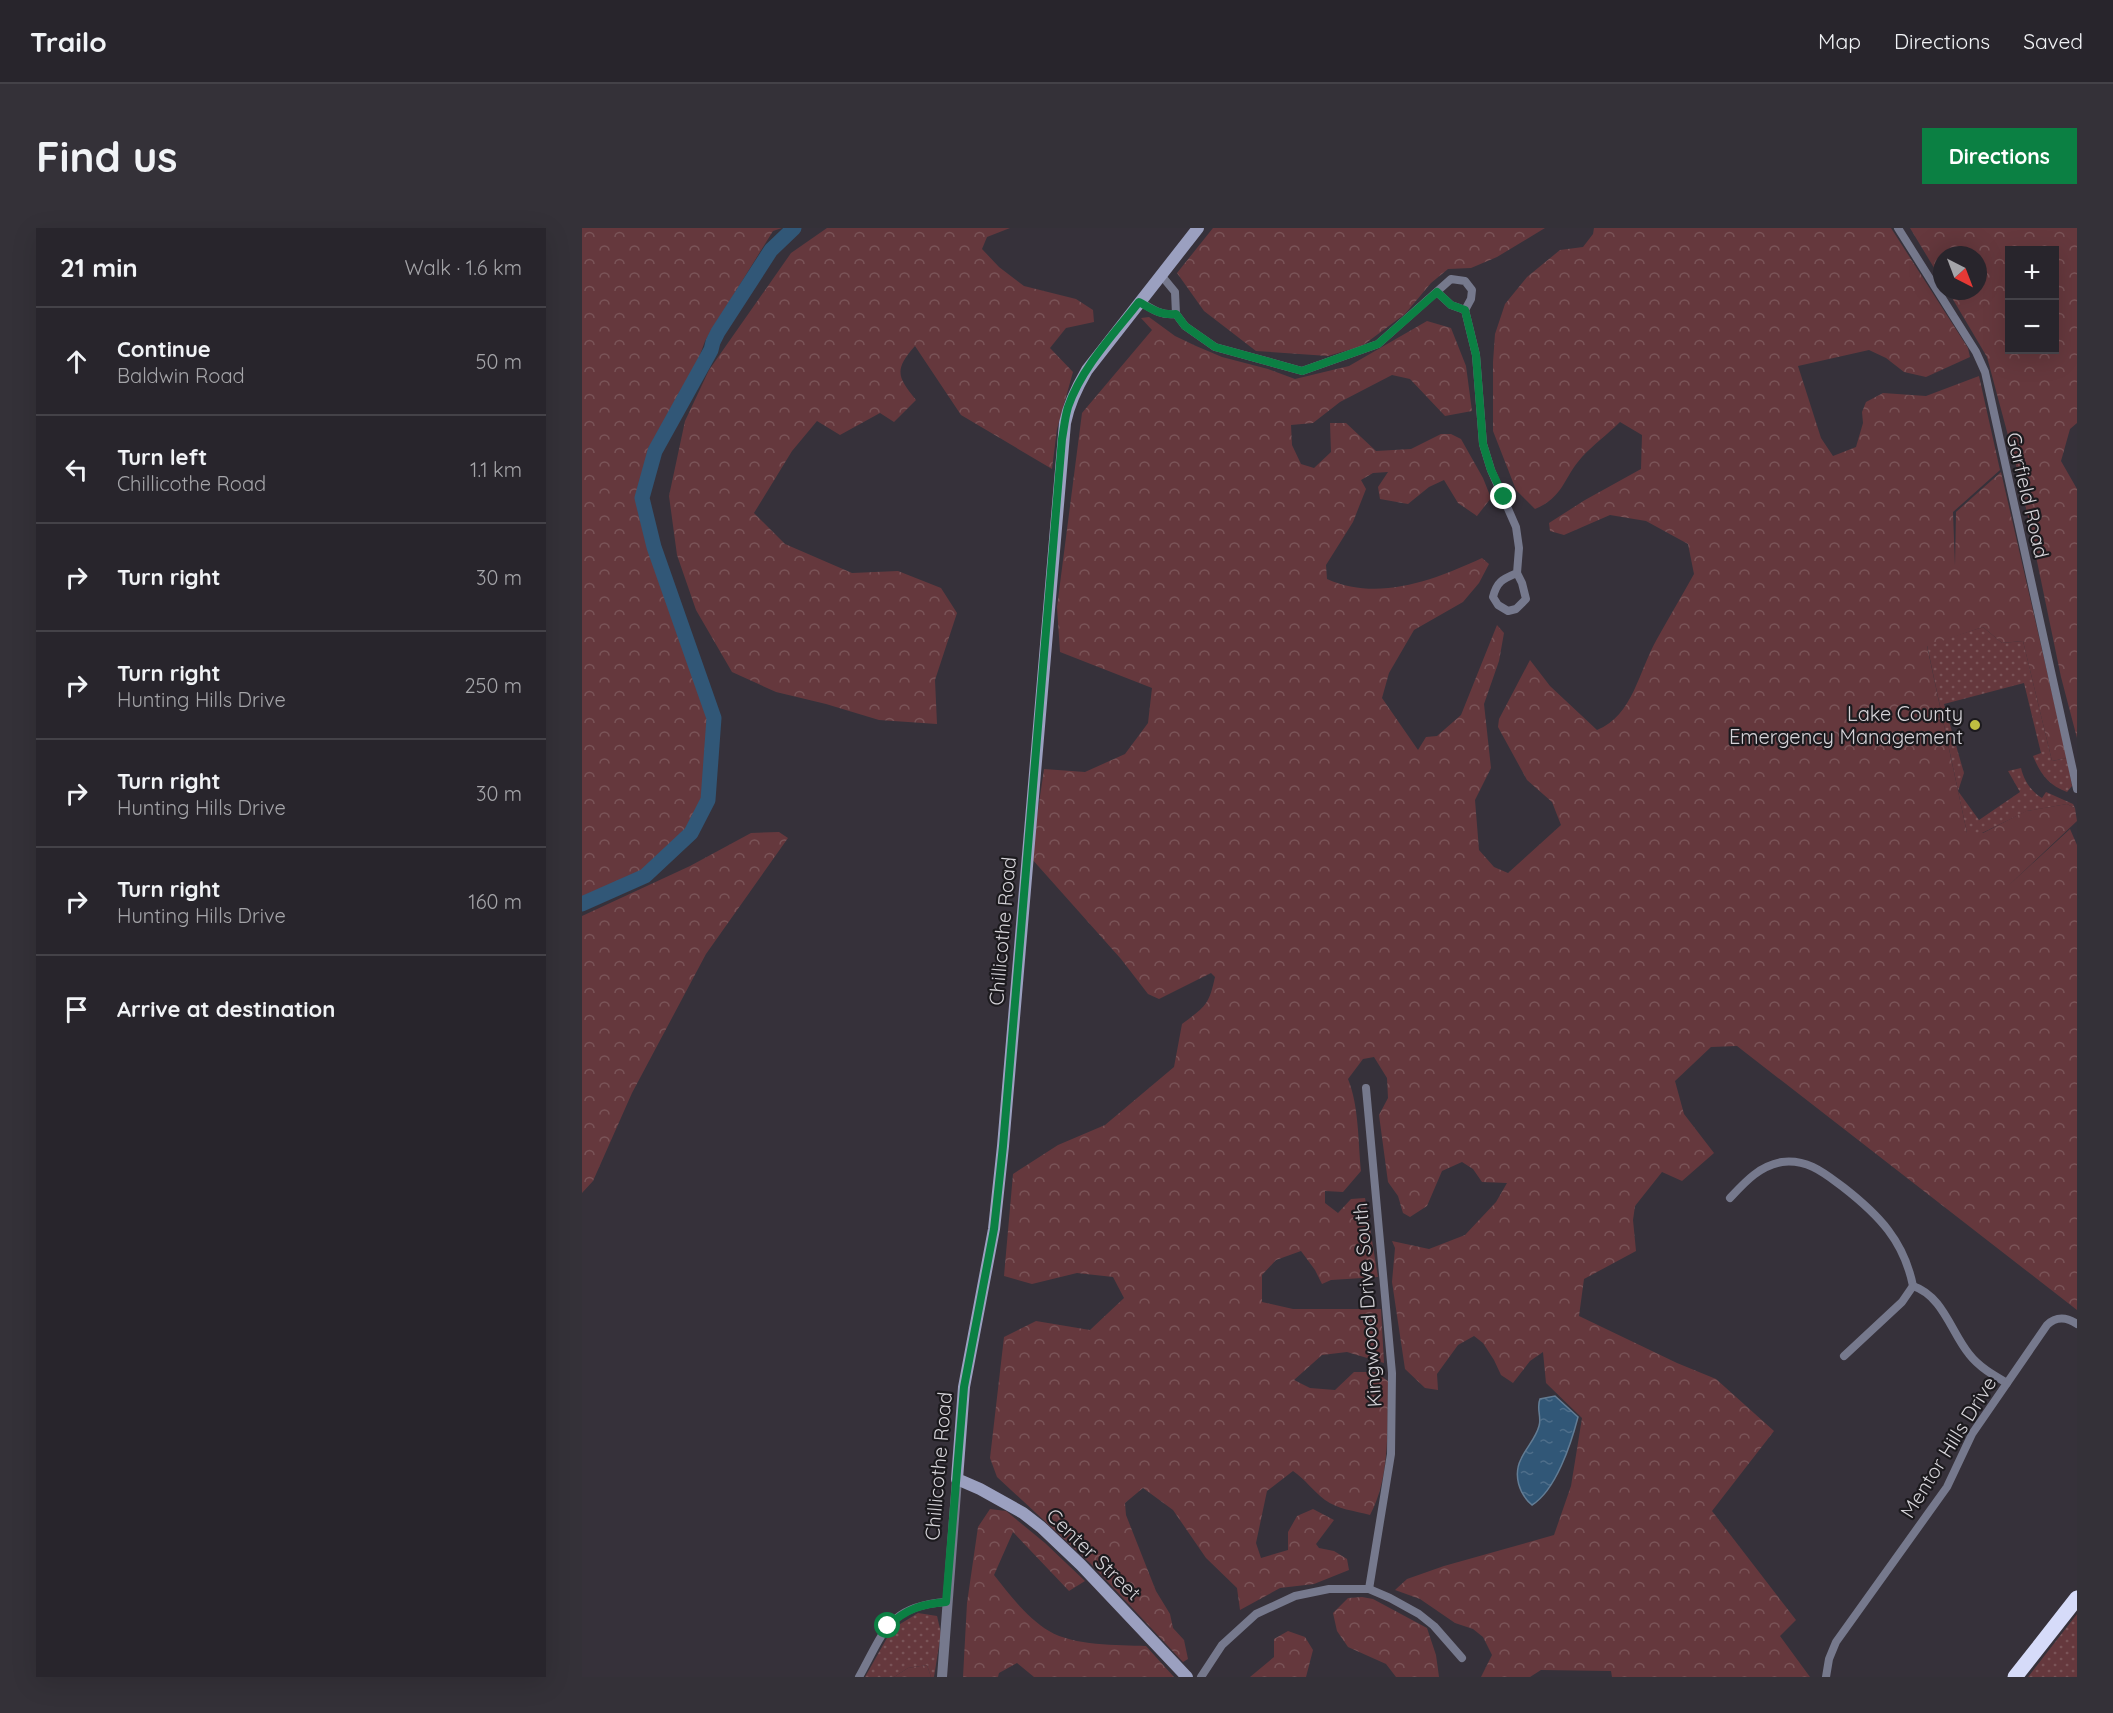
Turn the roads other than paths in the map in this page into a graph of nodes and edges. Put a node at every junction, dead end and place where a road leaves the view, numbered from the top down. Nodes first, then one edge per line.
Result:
1 (1198, 228) edge
2 (1898, 228) edge
3 (1161, 274) junction
4 (1437, 292) junction
5 (1139, 302) junction
6 (1465, 310) junction
7 (1176, 314) junction
8 (1517, 573) junction
9 (2077, 789) edge
10 (1366, 1088) dead end
11 (1730, 1198) dead end
12 (1913, 1286) junction
13 (2077, 1324) edge
14 (1844, 1356) dead end
15 (2007, 1383) junction
16 (957, 1479) junction
17 (1369, 1589) junction
18 (2077, 1598) edge
19 (946, 1602) junction
20 (1462, 1658) dead end
21 (859, 1677) edge
22 (942, 1677) edge
23 (1187, 1677) edge
24 (1201, 1677) edge
25 (1826, 1677) edge
26 (2015, 1677) edge

1 - 3 main road, Chillicothe Road
2 - 9 street, Garfield Road
3 - 5 main road, Chillicothe Road
3 - 7 street
4 - 6 street
4 - 6 street
4 - 7 street
5 - 7 street
5 - 16 main road, Chillicothe Road
6 - 8 street
8 - 8 street
10 - 17 street, Kingwood Drive South
11 - 12 street
12 - 14 street
12 - 15 street
13 - 15 street, Mentor Hills Drive
15 - 25 street, Mentor Hills Drive
16 - 19 street, Chillicothe Road
16 - 23 main road, Center Street
17 - 20 street
17 - 24 street
18 - 26 highway
19 - 21 street
19 - 22 street, Chillicothe Road

